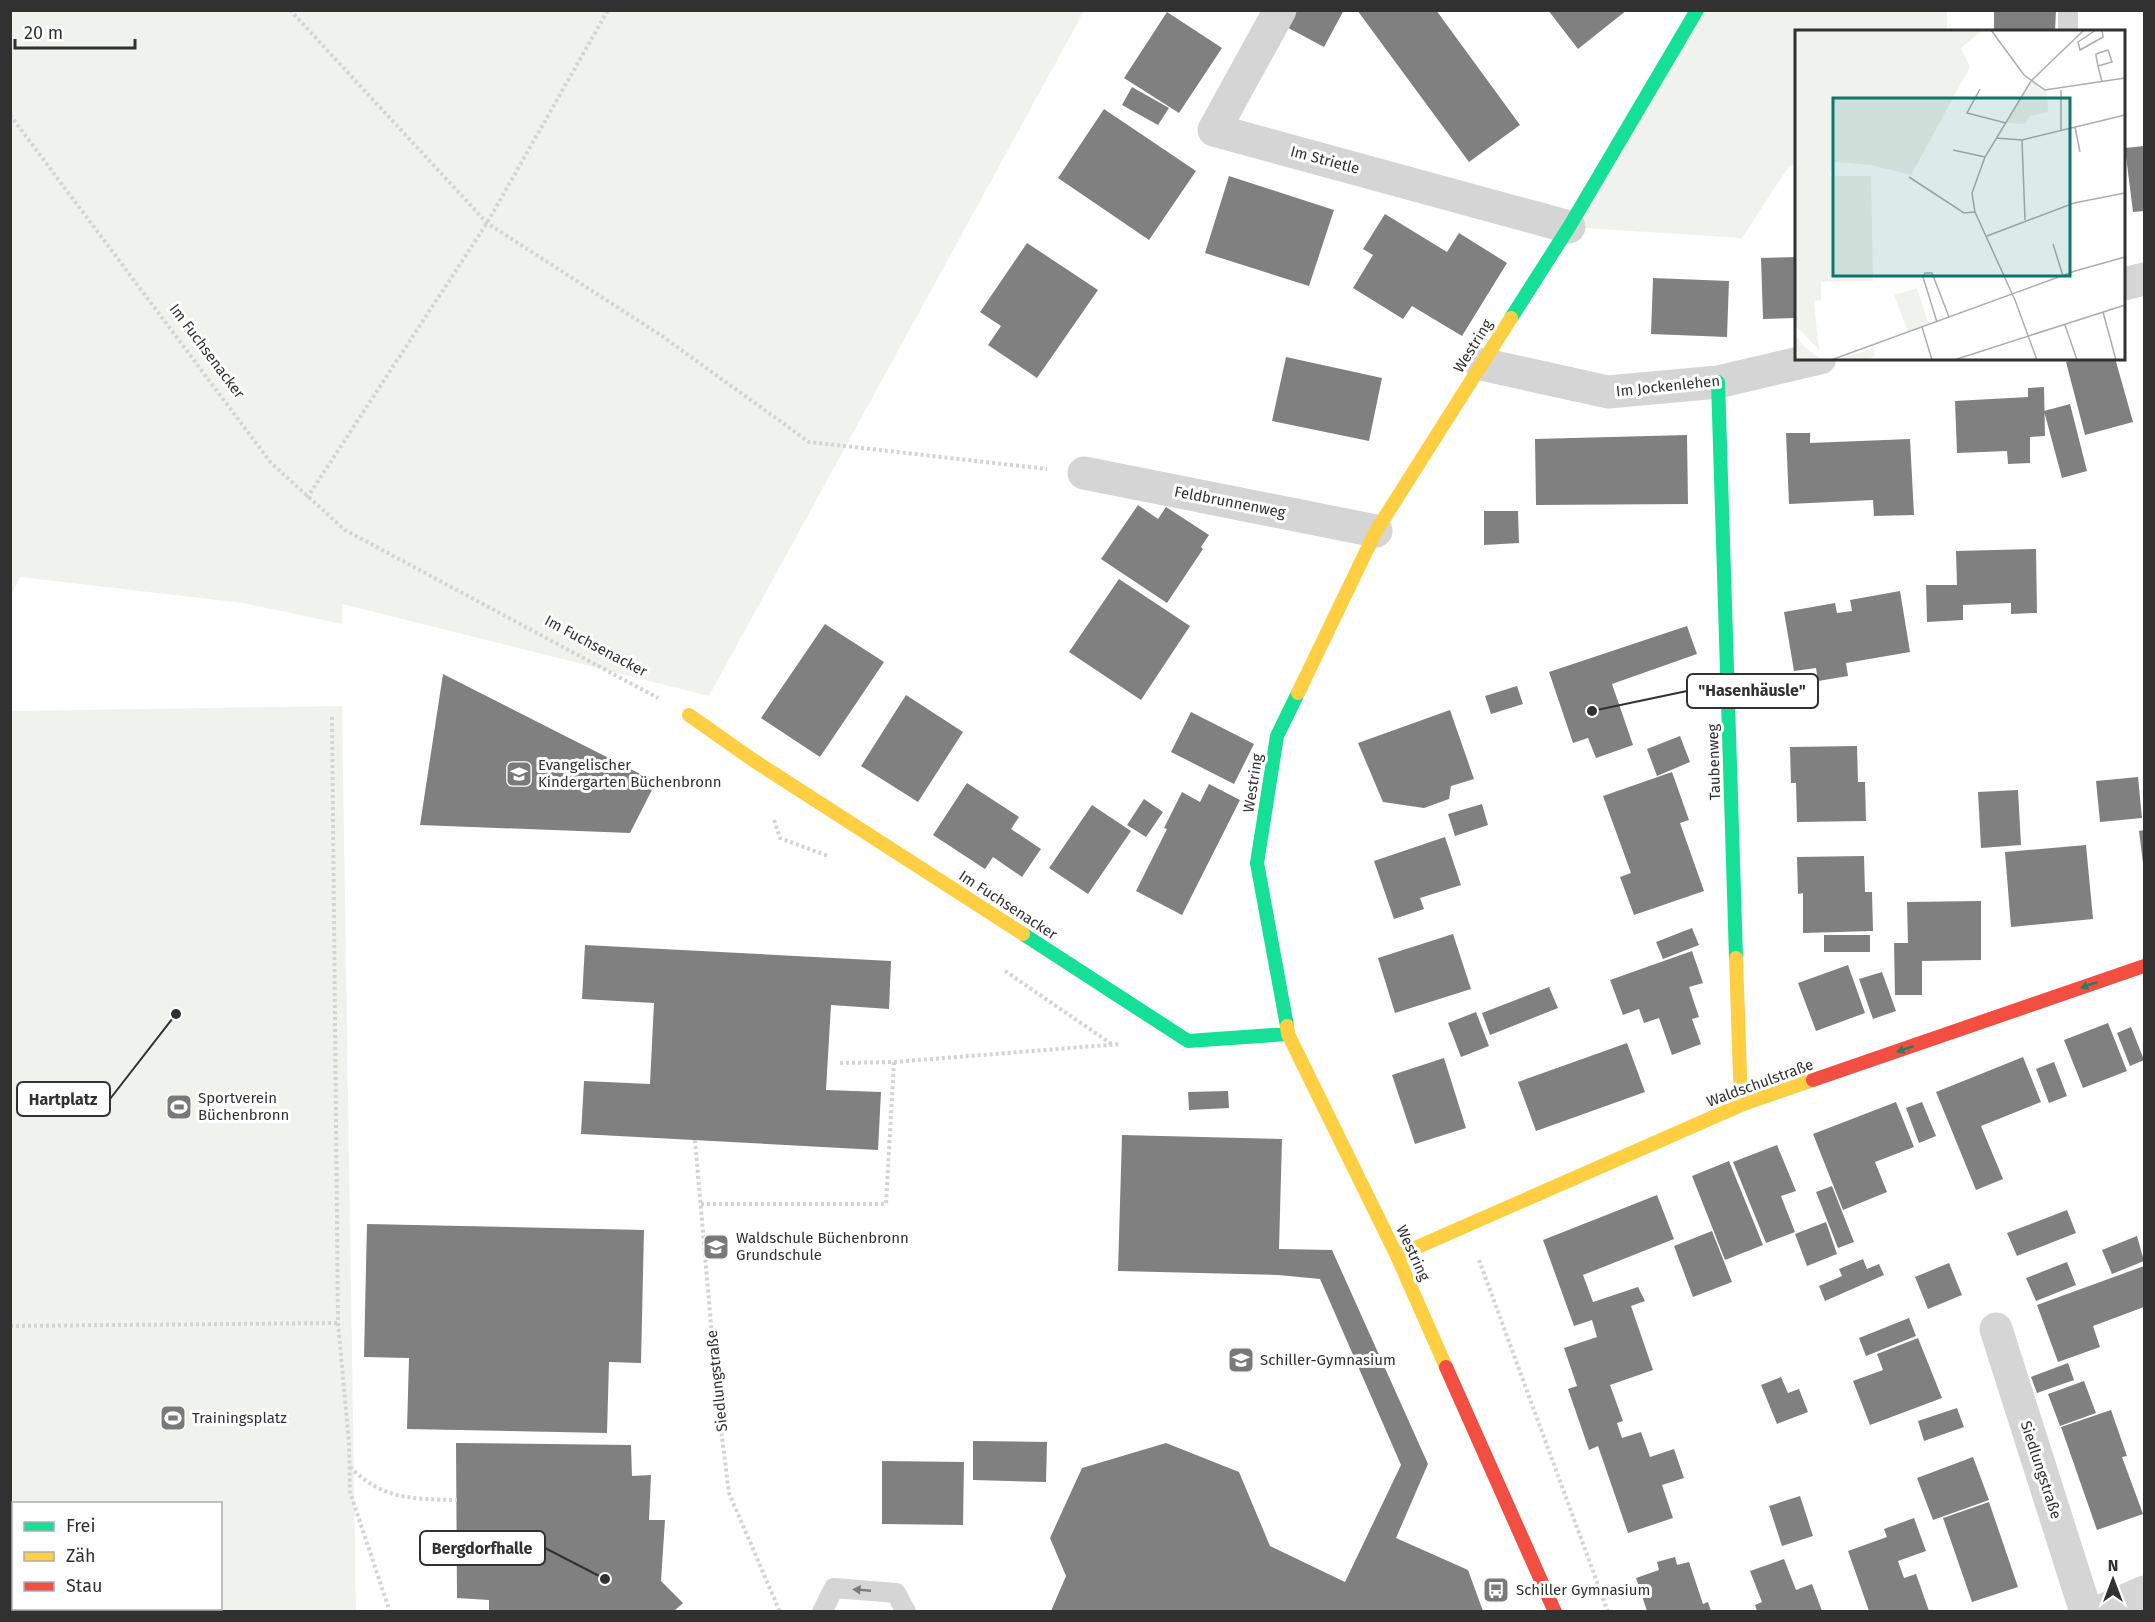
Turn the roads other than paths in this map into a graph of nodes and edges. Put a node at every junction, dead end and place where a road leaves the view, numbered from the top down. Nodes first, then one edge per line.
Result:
1 (1280, 10) edge
2 (1697, 10) edge
3 (2068, 10) edge
4 (2068, 30) edge
5 (1569, 227) junction
6 (2145, 279) edge
7 (2125, 284) edge
8 (1812, 360) edge
9 (1481, 364) junction
10 (1718, 382) junction
11 (1084, 473) road end
12 (1376, 531) junction
13 (689, 715) road end
14 (2145, 966) edge
15 (1288, 1034) junction
16 (1741, 1105) junction
17 (1397, 1256) junction
18 (1996, 1329) dead end
19 (2145, 1592) edge
20 (822, 1611) edge
21 (906, 1611) edge
22 (1555, 1611) edge
23 (2086, 1611) edge
24 (2099, 1611) edge

1 - 5 street, Im Strietle
2 - 5 street, Westring
3 - 4 lane
5 - 9 street, Westring
6 - 7 street
8 - 10 street, Im Jockenlehen
9 - 10 street, Im Jockenlehen
9 - 12 street, Westring
10 - 16 street, Taubenweg
11 - 12 street, Feldbrunnenweg
12 - 15 street, Westring
13 - 15 street, Im Fuchsenacker
14 -> 16 street, Waldschulstraße
15 - 17 street, Westring
16 - 17 street, Waldschulstraße
17 - 22 street, Westring
18 - 23 street, Siedlungstraße
19 - 24 street
21 -> 20 lane

